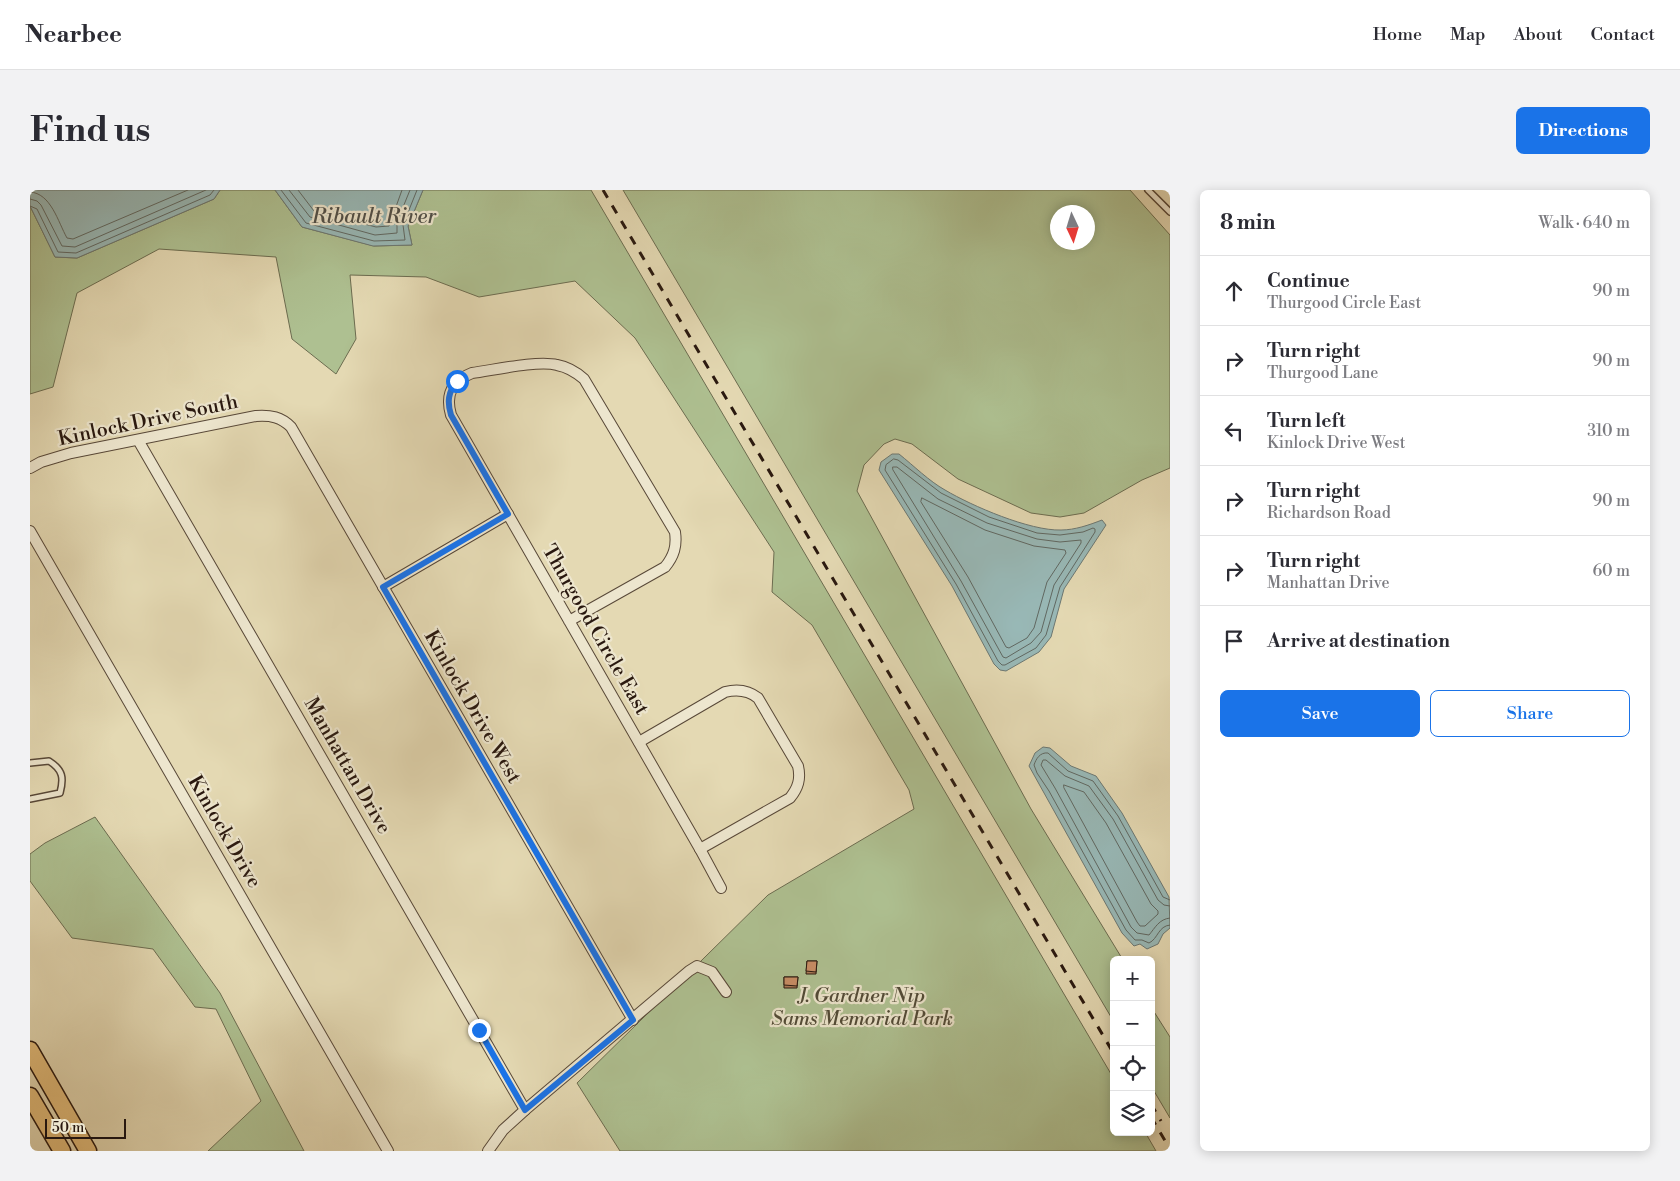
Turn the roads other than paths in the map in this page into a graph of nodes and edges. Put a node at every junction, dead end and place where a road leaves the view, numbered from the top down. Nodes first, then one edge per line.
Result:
1 (1148, 190) edge
2 (1168, 210) edge
3 (276, 417) joint
4 (138, 440) junction
5 (30, 468) edge
6 (508, 514) junction
7 (30, 531) edge
8 (383, 587) junction
9 (569, 622) junction
10 (639, 742) junction
11 (30, 763) edge
12 (30, 799) edge
13 (700, 850) junction
14 (721, 888) dead end
15 (726, 992) dead end
16 (633, 1020) junction
17 (30, 1050) edge
18 (30, 1096) edge
19 (525, 1110) junction
20 (62, 1151) edge
21 (88, 1151) edge
22 (388, 1151) edge
23 (488, 1151) edge

1 - 2 lane
3 - 4 street, Kinlock Drive South
3 - 8 street, Kinlock Drive West
4 - 5 street, Kinlock Drive South
4 - 19 street, Manhattan Drive
6 - 8 street
6 - 9 street, Thurgood Circle East
6 - 9 street, Thurgood Circle East
7 - 22 street, Kinlock Drive
8 - 16 street, Kinlock Drive West
9 - 10 street, Thurgood Circle East
10 - 13 street, Thurgood Circle East
10 - 13 street
11 - 12 lane
13 - 14 street, Thurgood Circle East
15 - 16 street
16 - 19 street
17 - 21 highway
18 - 20 highway
19 - 23 street

